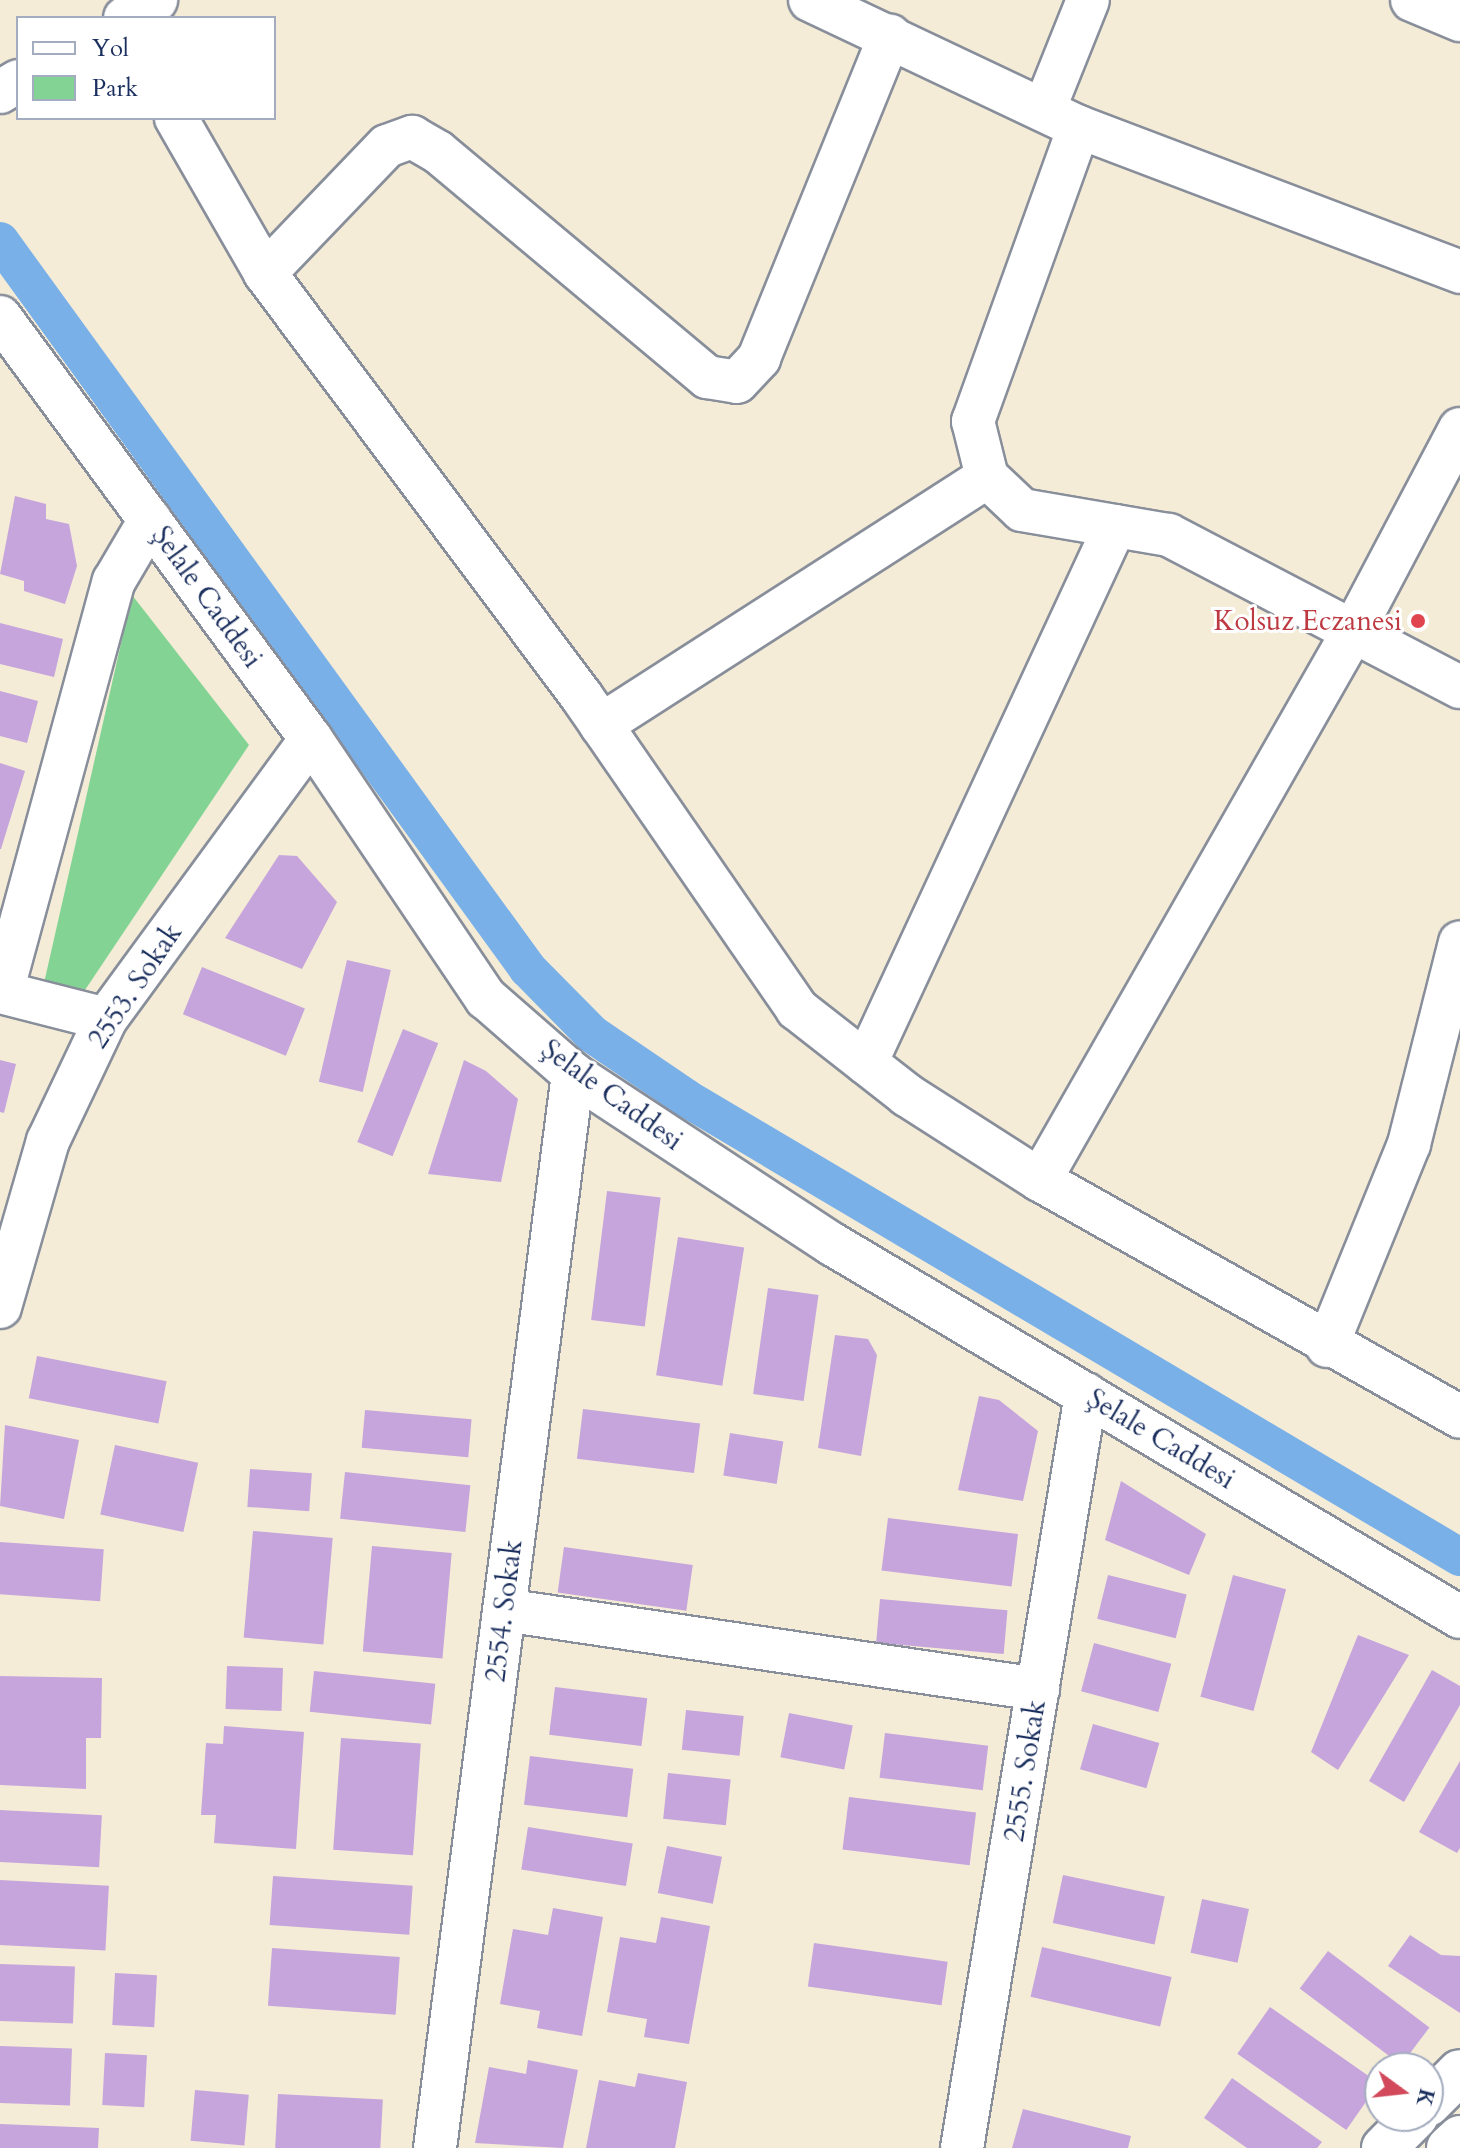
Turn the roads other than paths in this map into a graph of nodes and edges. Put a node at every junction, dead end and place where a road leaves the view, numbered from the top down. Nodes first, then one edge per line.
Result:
1 (156, 0) edge
2 (810, 0) edge
3 (1088, 0) edge
4 (1412, 0) edge
5 (128, 16) edge
6 (1460, 20) edge
7 (890, 36) junction
8 (1061, 118) junction
9 (177, 120) edge
10 (1460, 272) edge
11 (265, 273) junction
12 (0, 317) edge
13 (1460, 429) edge
14 (987, 477) junction
15 (150, 520) junction
16 (1115, 526) junction
17 (1355, 628) junction
18 (1460, 687) edge
19 (601, 725) junction
20 (311, 739) junction
21 (1460, 942) edge
22 (1, 992) edge
23 (106, 1019) junction
24 (866, 1063) junction
25 (573, 1074) junction
26 (1040, 1180) junction
27 (0, 1307) edge
28 (1327, 1346) junction
29 (1086, 1394) junction
30 (1460, 1417) edge
31 (504, 1610) junction
32 (1460, 1617) edge
33 (1038, 1689) junction
34 (1460, 2072) edge
35 (1444, 2088) edge
36 (1400, 2132) edge
37 (1460, 2138) edge
38 (435, 2148) edge
39 (962, 2148) edge
40 (1384, 2148) edge
41 (1449, 2148) edge

1 - 5 street
2 - 7 street
3 - 8 street
4 - 6 street
7 - 8 street
7 - 11 street
8 - 10 street
8 - 14 street
9 - 11 street
11 - 19 street
12 - 15 street, Şelale Caddesi
13 - 17 street
14 - 16 street
14 - 19 street
15 - 20 street, Şelale Caddesi
15 - 22 street
16 - 17 street
16 - 24 street
17 - 18 street
17 - 26 street
19 - 24 street
20 - 23 street, 2553. Sokak
20 - 25 street, Şelale Caddesi
21 - 28 street
22 - 23 street
23 - 27 street, 2553. Sokak
24 - 26 street
25 - 29 street, Şelale Caddesi
25 - 31 street, 2554. Sokak
26 - 28 street
28 - 30 street
29 - 32 street, Şelale Caddesi
29 - 33 street, 2555. Sokak
31 - 33 street
31 - 38 street, 2554. Sokak
33 - 39 street, 2555. Sokak
34 - 35 main road
36 - 40 main road
37 - 41 main road

